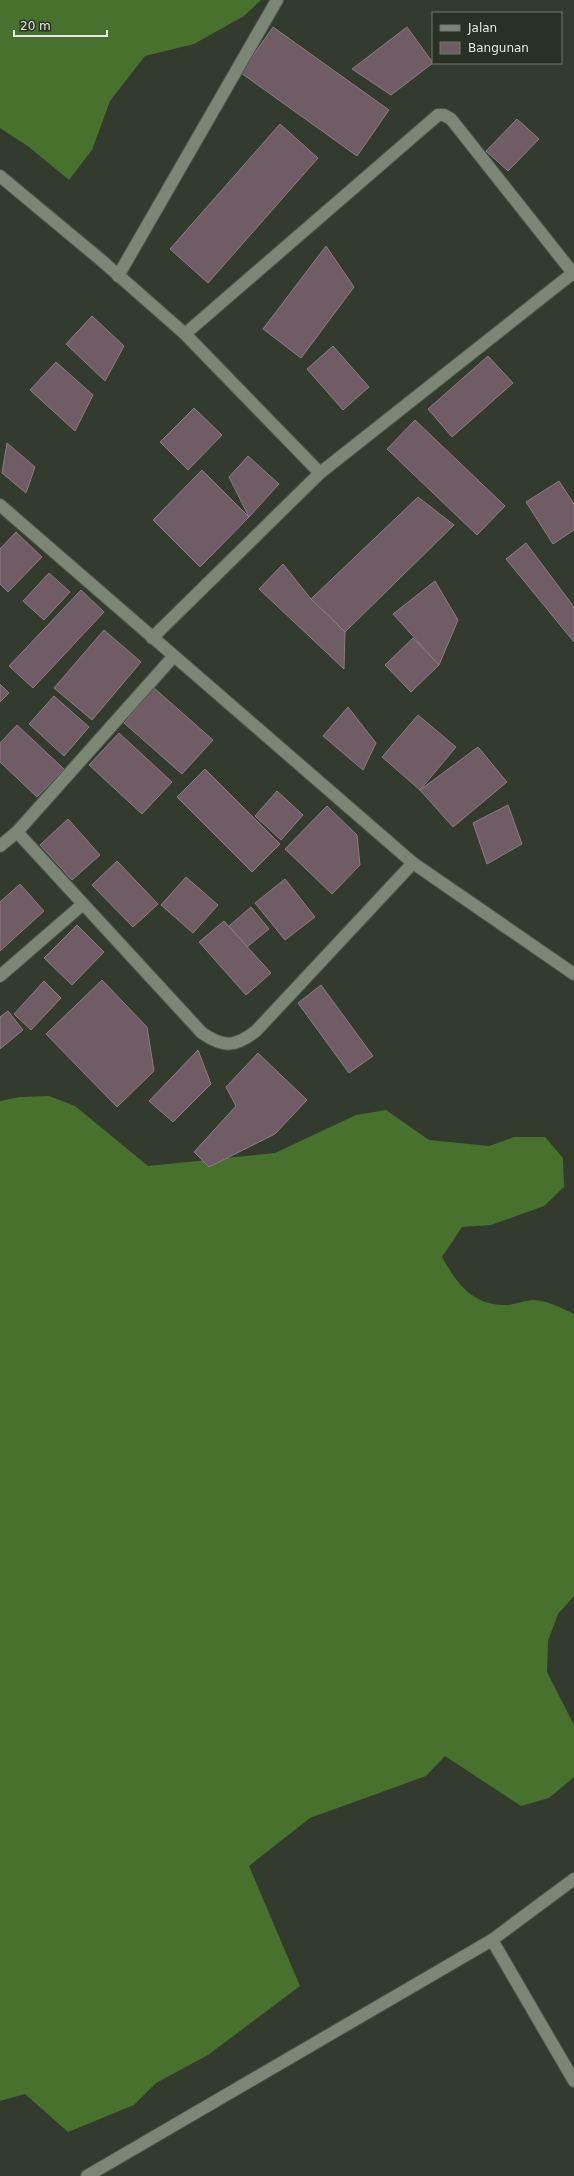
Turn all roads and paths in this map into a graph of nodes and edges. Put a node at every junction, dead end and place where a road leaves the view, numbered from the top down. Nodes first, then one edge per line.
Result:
1 (277, 0) edge
2 (0, 176) edge
3 (573, 274) edge
4 (118, 276) junction
5 (184, 334) junction
6 (320, 473) junction
7 (0, 505) edge
8 (152, 638) junction
9 (173, 657) junction
10 (17, 832) junction
11 (0, 846) edge
12 (412, 863) junction
13 (83, 904) junction
14 (574, 974) edge
15 (0, 976) edge
16 (574, 1879) edge
17 (492, 1940) junction
18 (574, 2081) edge
19 (87, 2176) edge

1 - 4 street
2 - 4 street
3 - 5 street
3 - 6 street
4 - 5 street
5 - 6 street
6 - 8 street
7 - 8 street
8 - 9 street
9 - 10 street
9 - 12 street
10 - 11 street
10 - 13 street
12 - 13 street
12 - 14 street
13 - 15 street
16 - 17 street
17 - 18 street
17 - 19 street

